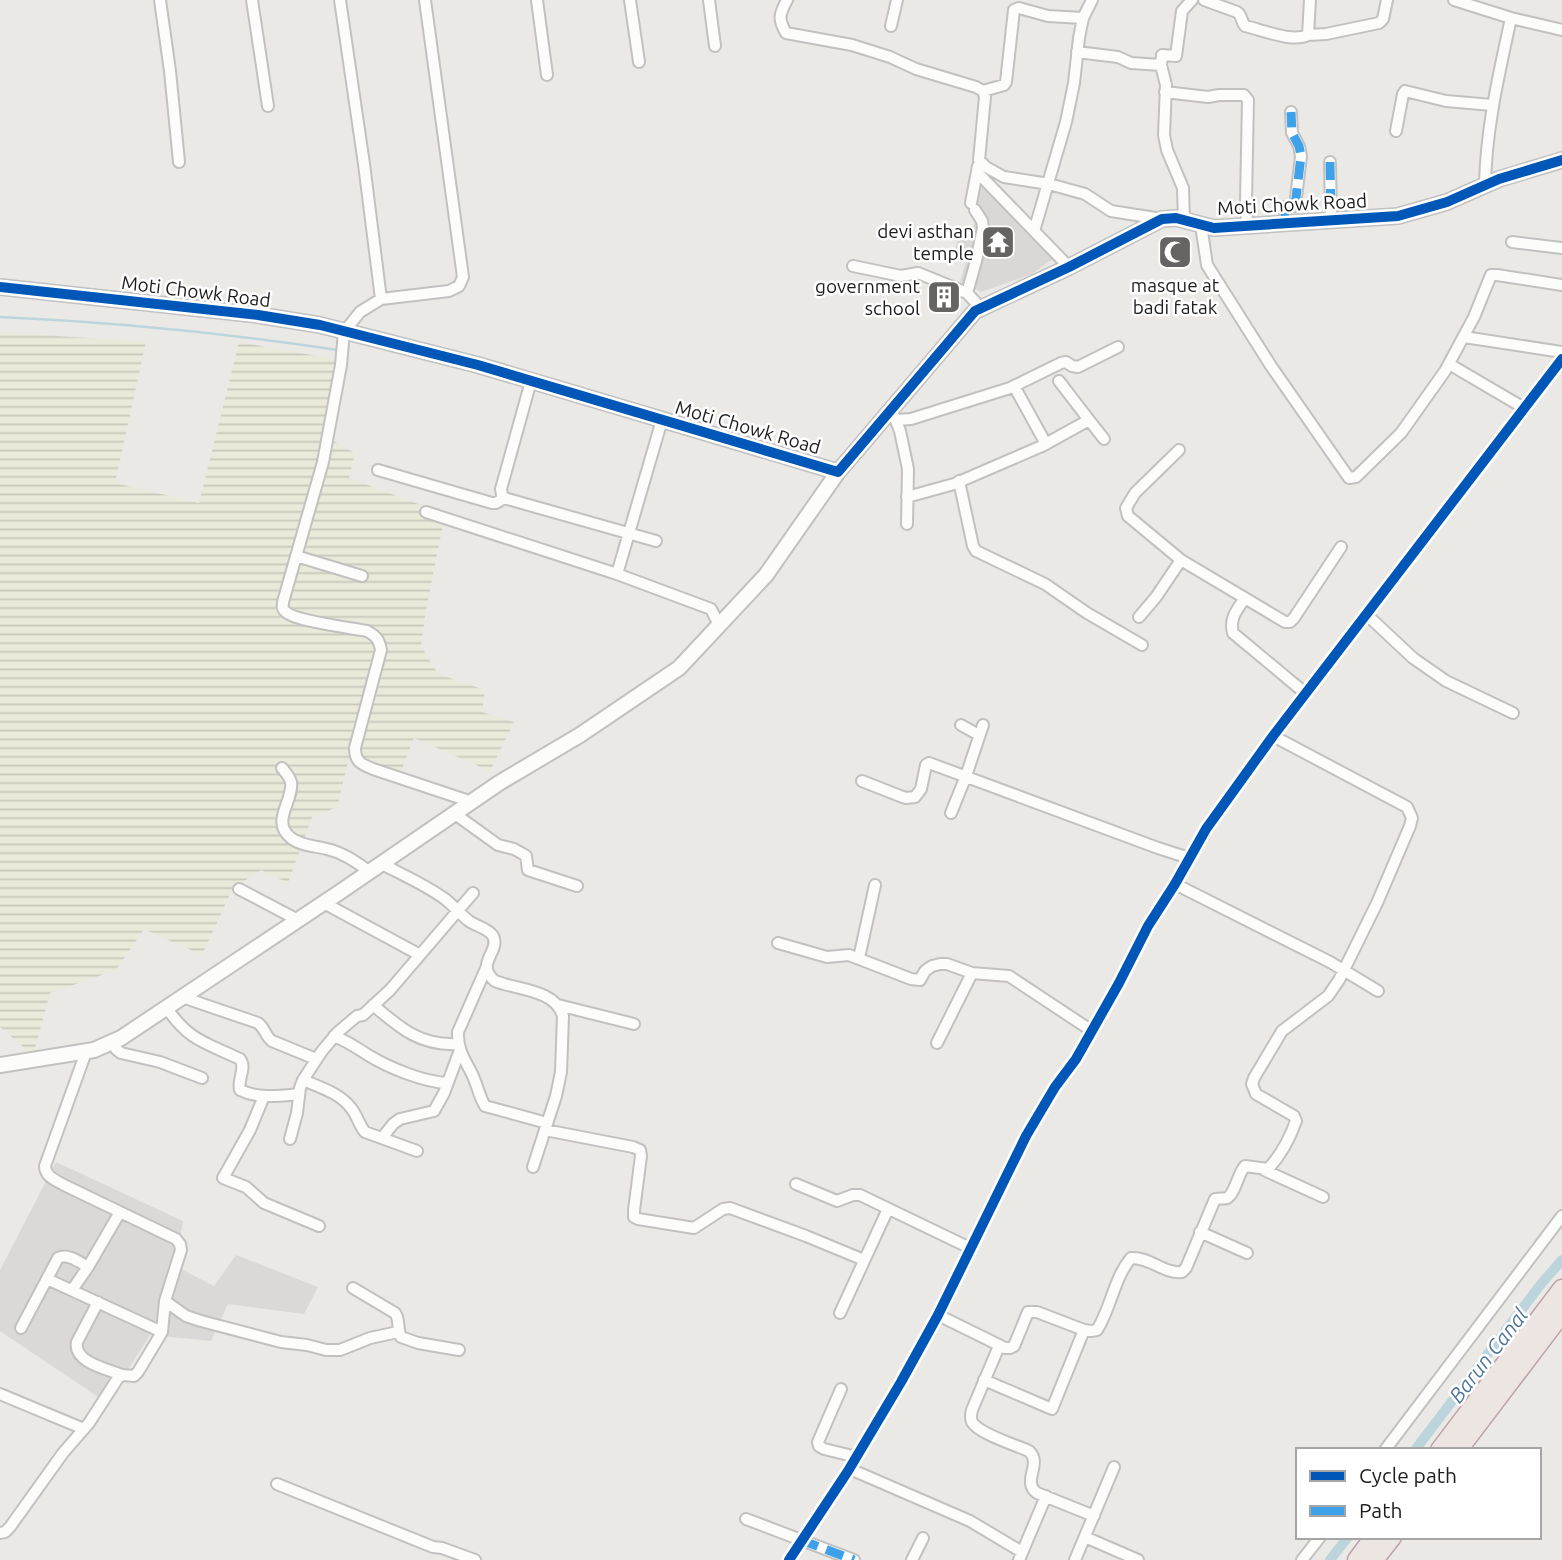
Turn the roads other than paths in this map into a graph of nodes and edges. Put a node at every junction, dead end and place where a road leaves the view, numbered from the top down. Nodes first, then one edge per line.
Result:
1 (160, 0) edge
2 (252, 0) edge
3 (340, 0) edge
4 (425, 0) edge
5 (537, 0) edge
6 (629, 0) edge
7 (709, 0) edge
8 (787, 0) edge
9 (897, 0) edge
10 (1092, 0) edge
11 (1192, 0) edge
12 (1204, 0) edge
13 (1310, 0) edge
14 (1387, 0) edge
15 (1454, 0) edge
16 (1083, 18) junction
17 (1511, 18) junction
18 (891, 26) dead end
19 (1562, 30) edge
20 (1308, 35) junction
21 (715, 47) dead end
22 (1077, 52) junction
23 (639, 62) dead end
24 (1161, 65) junction
25 (548, 75) dead end
26 (983, 91) junction
27 (1165, 92) junction
28 (1492, 105) junction
29 (268, 106) dead end
30 (1291, 112) dead end
31 (1396, 131) dead end
32 (1562, 160) edge
33 (179, 162) dead end
34 (1331, 162) dead end
35 (978, 166) junction
36 (1049, 184) junction
37 (1485, 185) junction
38 (1162, 219) junction
39 (1184, 220) junction
40 (1331, 220) junction
41 (1285, 224) junction
42 (1201, 225) junction
43 (1247, 226) junction
44 (1034, 231) junction
45 (1512, 242) dead end
46 (1562, 248) edge
47 (853, 266) dead end
48 (1069, 267) junction
49 (1562, 285) edge
50 (0, 287) edge
51 (967, 293) junction
52 (381, 299) junction
53 (981, 308) junction
54 (344, 332) junction
55 (1464, 337) junction
56 (1118, 347) dead end
57 (1562, 352) edge
58 (1562, 359) edge
59 (1449, 364) junction
60 (531, 381) junction
61 (1059, 381) dead end
62 (1014, 386) junction
63 (1524, 408) junction
64 (894, 415) junction
65 (662, 420) junction
66 (1089, 421) junction
67 (1104, 439) dead end
68 (1046, 444) junction
69 (1179, 450) dead end
70 (378, 470) dead end
71 (838, 472) junction
72 (959, 481) junction
73 (907, 497) junction
74 (504, 498) junction
75 (426, 512) dead end
76 (907, 524) dead end
77 (630, 533) junction
78 (656, 541) dead end
79 (1341, 547) dead end
80 (296, 556) junction
81 (1181, 560) junction
82 (617, 574) junction
83 (362, 576) dead end
84 (1245, 598) junction
85 (1366, 614) junction
86 (1139, 617) dead end
87 (719, 625) junction
88 (1142, 645) dead end
89 (1305, 693) junction
90 (1513, 713) dead end
91 (961, 725) dead end
92 (1273, 736) junction
93 (282, 768) dead end
94 (966, 776) junction
95 (862, 781) dead end
96 (472, 802) junction
97 (951, 813) dead end
98 (455, 814) junction
99 (1189, 858) junction
100 (376, 868) junction
101 (1175, 884) junction
102 (875, 885) dead end
103 (577, 886) dead end
104 (239, 889) dead end
105 (474, 893) dead end
106 (324, 903) junction
107 (458, 909) junction
108 (298, 920) junction
109 (778, 943) dead end
110 (419, 955) junction
111 (859, 958) junction
112 (486, 966) junction
113 (1345, 972) junction
114 (972, 973) junction
115 (1378, 991) dead end
116 (182, 997) junction
117 (373, 1005) junction
118 (558, 1005) junction
119 (166, 1007) junction
120 (634, 1024) dead end
121 (1092, 1031) junction
122 (334, 1036) junction
123 (112, 1042) junction
124 (937, 1043) dead end
125 (459, 1047) junction
126 (86, 1052) junction
127 (316, 1059) junction
128 (0, 1065) edge
129 (202, 1078) dead end
130 (303, 1080) junction
131 (447, 1083) junction
132 (299, 1094) junction
133 (264, 1096) junction
134 (546, 1126) junction
135 (382, 1138) junction
136 (290, 1139) dead end
137 (416, 1151) dead end
138 (533, 1167) dead end
139 (1264, 1170) junction
140 (796, 1184) dead end
141 (1324, 1197) dead end
142 (888, 1209) junction
143 (120, 1212) junction
144 (1562, 1216) edge
145 (319, 1226) dead end
146 (1200, 1232) junction
147 (970, 1248) junction
148 (1247, 1253) dead end
149 (864, 1261) junction
150 (88, 1267) junction
151 (47, 1279) junction
152 (353, 1288) dead end
153 (1562, 1289) edge
154 (72, 1290) junction
155 (165, 1301) junction
156 (98, 1302) junction
157 (841, 1312) dead end
158 (1562, 1313) edge
159 (938, 1315) junction
160 (21, 1328) dead end
161 (1084, 1330) junction
162 (162, 1332) junction
163 (398, 1332) junction
164 (999, 1346) junction
165 (459, 1350) dead end
166 (122, 1376) junction
167 (984, 1380) junction
168 (841, 1389) dead end
169 (0, 1394) edge
170 (84, 1429) junction
171 (1387, 1448) edge
172 (1441, 1448) edge
173 (1460, 1448) edge
174 (857, 1457) junction
175 (1114, 1467) dead end
176 (850, 1469) junction
177 (277, 1484) dead end
178 (1046, 1496) junction
179 (1094, 1516) junction
180 (746, 1519) dead end
181 (0, 1534) edge
182 (1085, 1537) junction
183 (923, 1538) dead end
184 (1318, 1539) edge
185 (1373, 1539) edge
186 (1390, 1539) edge
187 (802, 1541) junction
188 (1021, 1556) edge
189 (475, 1560) edge
190 (789, 1560) edge
191 (853, 1560) edge
192 (912, 1560) edge
193 (1075, 1560) edge
194 (1138, 1560) edge
195 (1302, 1560) edge
196 (1357, 1560) edge
197 (1374, 1560) edge

1 - 33 street
2 - 29 street
3 - 52 street
4 - 52 street
5 - 25 street
6 - 23 street
7 - 21 street
8 - 26 street
9 - 18 street
10 - 16 street
11 - 24 street
12 - 20 street
13 - 20 street
14 - 20 street
15 - 17 street
16 - 22 street
16 - 26 street
17 - 19 street
17 - 28 street
22 - 24 street
22 - 36 street
24 - 27 street
26 - 35 street
27 - 39 street
27 - 43 street
28 - 31 street
28 - 37 street
30 - 41 street
32 - 37 street, Moti Chowk Road
34 - 40 street
35 - 36 street
35 - 44 street
35 - 51 street
36 - 38 street
36 - 44 street
37 - 40 street, Moti Chowk Road
38 - 39 street, Moti Chowk Road
38 - 48 street, Moti Chowk Road
39 - 42 street, Moti Chowk Road
40 - 41 street, Moti Chowk Road
41 - 43 street, Moti Chowk Road
42 - 43 street, Moti Chowk Road
42 - 59 street
44 - 48 street
45 - 46 street
47 - 51 street
48 - 53 street, Moti Chowk Road
49 - 55 street
50 - 54 street, Moti Chowk Road
51 - 53 street
52 - 54 street
53 - 64 street, Moti Chowk Road
54 - 60 street, Moti Chowk Road
54 - 80 street
55 - 57 street
55 - 59 street
56 - 62 street
58 - 63 street
59 - 63 street
60 - 65 street, Moti Chowk Road
60 - 74 street
61 - 66 street
62 - 64 street
62 - 68 street
63 - 85 street
64 - 71 street, Moti Chowk Road
64 - 73 street
65 - 71 street, Moti Chowk Road
65 - 77 street
66 - 67 street
66 - 68 street
68 - 72 street
69 - 81 street
70 - 74 street
71 - 87 street
72 - 73 street
72 - 88 street
73 - 76 street
74 - 77 street
75 - 82 street
77 - 78 street
77 - 82 street
79 - 84 street
80 - 83 street
80 - 96 street
81 - 84 street
81 - 86 street
82 - 87 street
84 - 89 street
85 - 89 street
85 - 90 street
87 - 96 street
89 - 92 street
91 - 94 street
92 - 99 street
92 - 113 street
93 - 100 street
94 - 95 street
94 - 97 street
94 - 99 street
96 - 98 street
98 - 100 street
98 - 103 street
99 - 101 street
100 - 106 street
100 - 107 street
101 - 113 street
101 - 121 street
102 - 111 street
104 - 108 street
105 - 107 street
106 - 108 street
106 - 110 street
107 - 110 street
107 - 112 street
108 - 116 street
109 - 111 street
110 - 117 street
111 - 114 street
112 - 118 street
112 - 125 street
113 - 115 street
113 - 139 street
114 - 121 street
114 - 124 street
116 - 119 street
116 - 127 street
117 - 122 street
117 - 125 street
118 - 120 street
118 - 134 street
119 - 123 street
119 - 133 street
121 - 147 street
122 - 127 street
122 - 131 street
123 - 126 street
123 - 129 street
125 - 131 street
125 - 134 street
126 - 128 street
126 - 143 street
127 - 130 street
130 - 132 street
130 - 135 street
131 - 135 street
132 - 133 street
132 - 136 street
133 - 145 street
134 - 138 street
134 - 149 street
135 - 137 street
139 - 141 street
139 - 146 street
140 - 142 street
142 - 147 street
142 - 149 street
143 - 150 street
143 - 155 street
144 - 171 street
146 - 148 street
146 - 161 street
147 - 159 street
149 - 157 street
150 - 151 street
150 - 154 street
151 - 154 street
151 - 160 street
152 - 163 street
153 - 172 highway
154 - 156 street
155 - 162 street
155 - 163 street
156 - 162 street
156 - 166 street
158 - 173 highway
159 - 164 street
159 - 174 street
161 - 164 street
161 - 167 street
162 - 166 street
163 - 165 street
164 - 167 street
166 - 170 street
167 - 178 street
168 - 174 street
169 - 170 street
170 - 181 street
174 - 176 street
175 - 179 street
176 - 187 street
176 - 188 street
177 - 189 street
178 - 179 street
178 - 188 street
179 - 182 street
180 - 187 street
182 - 193 street
182 - 194 street
183 - 192 street
184 - 195 street
185 - 196 highway
186 - 197 highway
187 - 190 street
187 - 191 street

